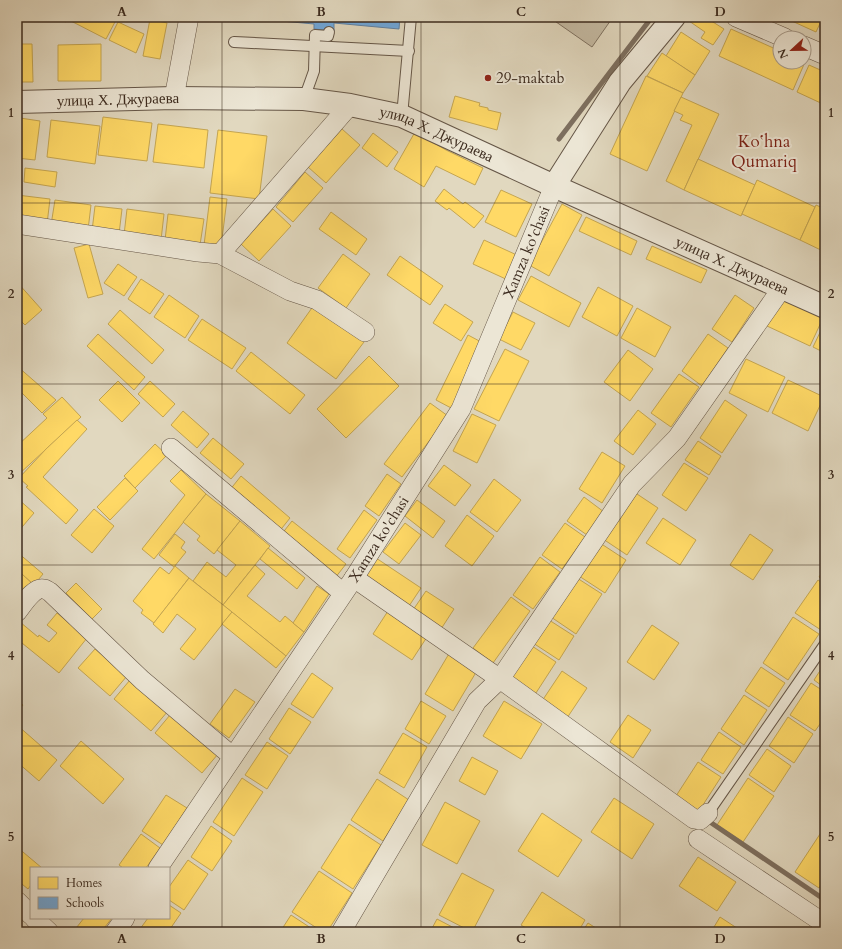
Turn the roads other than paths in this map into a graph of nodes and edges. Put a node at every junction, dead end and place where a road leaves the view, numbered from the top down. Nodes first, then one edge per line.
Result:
1 (189, 17) edge
2 (411, 17) edge
3 (674, 17) edge
4 (736, 17) edge
5 (329, 32) dead end
6 (772, 32) edge
7 (234, 42) dead end
8 (812, 49) edge
9 (315, 50) junction
10 (409, 51) junction
11 (825, 55) edge
12 (174, 98) junction
13 (304, 99) junction
14 (17, 102) edge
15 (350, 105) junction
16 (402, 116) junction
17 (554, 186) junction
18 (17, 224) edge
19 (220, 254) junction
20 (782, 288) junction
21 (825, 307) edge
22 (365, 332) dead end
23 (171, 448) dead end
24 (354, 578) junction
25 (343, 593) junction
26 (17, 612) edge
27 (825, 644) edge
28 (500, 679) junction
29 (232, 756) junction
30 (708, 813) joint
31 (698, 838) dead end
32 (159, 867) edge
33 (17, 901) edge
34 (30, 914) edge
35 (35, 919) edge
36 (123, 919) edge
37 (825, 924) edge
38 (49, 932) edge
39 (115, 932) edge
40 (341, 932) edge

1 - 12 street
2 - 10 lane
3 - 17 street
4 - 6 street
5 - 9 lane
7 - 9 lane
8 - 11 street
9 - 10 lane
9 - 13 lane
10 - 16 lane
12 - 13 street, улица Х. Джураева
12 - 14 street, улица Х. Джураева
13 - 15 street, улица Х. Джураева
15 - 16 street, улица Х. Джураева
15 - 19 street
16 - 17 street, улица Х. Джураева
17 - 20 street, улица Х. Джураева
17 - 24 street, Xamza ko'chasi
18 - 19 street
19 - 22 street
20 - 21 street, улица Х. Джураева
20 - 28 street
23 - 25 street
24 - 25 street, Xamza ko'chasi
24 - 28 street
25 - 29 street, Xamza ko'chasi
26 - 29 street
27 - 30 lane
28 - 30 street
28 - 40 street
29 - 32 street, Xamza ko'chasi
31 - 37 street
33 - 34 street
35 - 38 street
36 - 39 street

